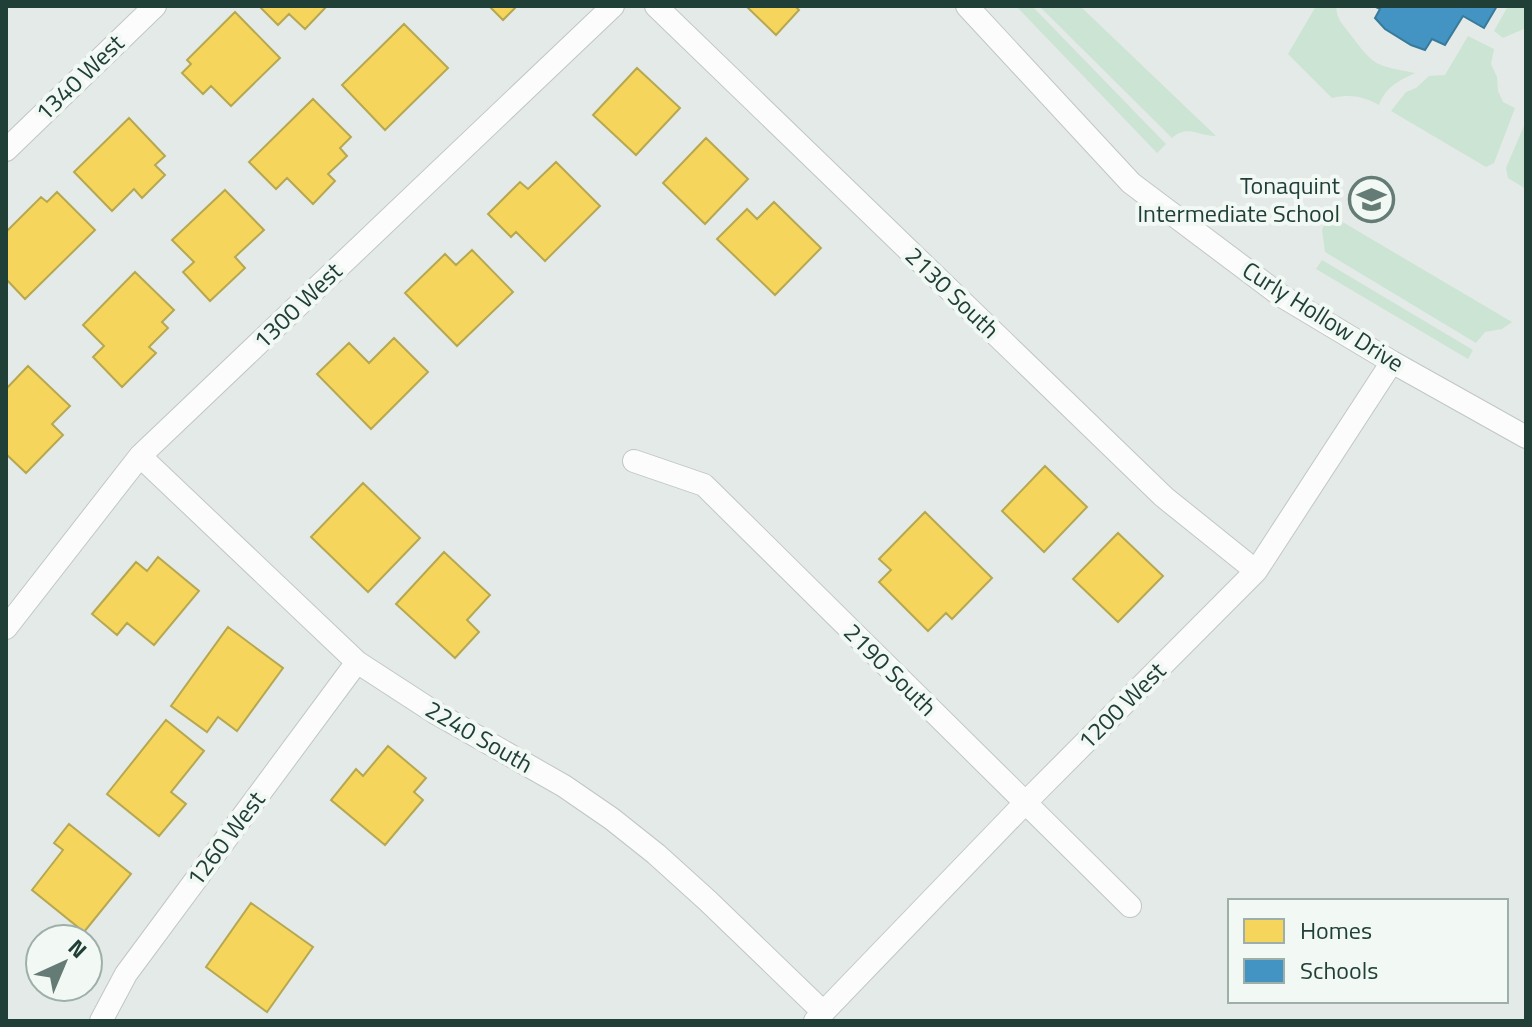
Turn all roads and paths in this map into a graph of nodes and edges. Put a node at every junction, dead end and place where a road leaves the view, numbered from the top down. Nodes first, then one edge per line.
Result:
1 (155, 6) edge
2 (613, 6) edge
3 (656, 6) edge
4 (967, 6) edge
5 (6, 150) edge
6 (1392, 362) junction
7 (1526, 437) edge
8 (140, 456) junction
9 (634, 461) dead end
10 (1256, 571) junction
11 (6, 628) edge
12 (357, 662) junction
13 (1025, 803) junction
14 (1130, 906) dead end
15 (819, 1017) edge
16 (101, 1021) edge

1 - 5 street, 1340 West
2 - 8 street, 1300 West
3 - 10 street, 2130 South
4 - 6 street, Curly Hollow Drive
6 - 7 street, Curly Hollow Drive
6 - 10 street, 1200 West
8 - 11 street, 1300 West
8 - 12 street, 2240 South
9 - 13 street, 2190 South
10 - 13 street, 1200 West
12 - 15 street, 2240 South
12 - 16 street, 1260 West
13 - 14 street, 2190 South
13 - 15 street, 1200 West

